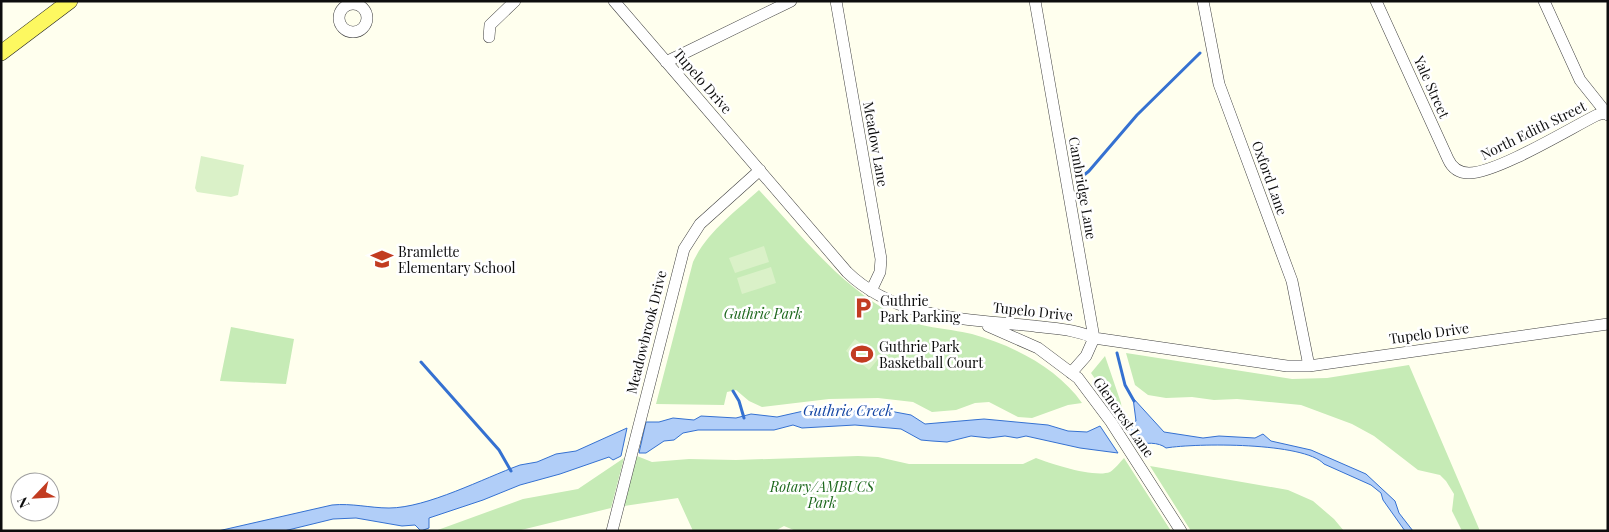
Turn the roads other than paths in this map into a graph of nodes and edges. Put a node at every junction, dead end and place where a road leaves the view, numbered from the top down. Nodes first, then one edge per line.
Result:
1 (70, 1) edge
2 (515, 1) edge
3 (614, 1) edge
4 (791, 1) edge
5 (836, 1) edge
6 (1035, 1) edge
7 (1203, 1) edge
8 (1376, 1) edge
9 (1544, 1) edge
10 (489, 37) dead end
11 (1, 53) edge
12 (666, 62) junction
13 (1607, 113) edge
14 (760, 170) junction
15 (1471, 173) joint
16 (871, 291) junction
17 (965, 319) junction
18 (1608, 324) edge
19 (1094, 338) junction
20 (1310, 366) junction
21 (1071, 373) junction
22 (612, 531) edge
23 (1181, 531) edge

1 - 11 main road
2 - 10 street
3 - 12 street, Tupelo Drive
4 - 12 street
5 - 16 street, Meadow Lane
6 - 19 street, Cambridge Lane
7 - 20 street, Oxford Lane
8 - 15 street, Yale Street
9 - 13 street
12 - 14 street, Tupelo Drive
13 - 15 street, North Edith Street
14 - 16 street, Tupelo Drive
14 - 22 street, Meadowbrook Drive
16 - 17 street, Tupelo Drive
17 - 19 street, Tupelo Drive
17 - 21 street, Glencrest Lane
18 - 20 street, Tupelo Drive
19 - 20 street, Tupelo Drive
19 - 21 street
21 - 23 street, Glencrest Lane

